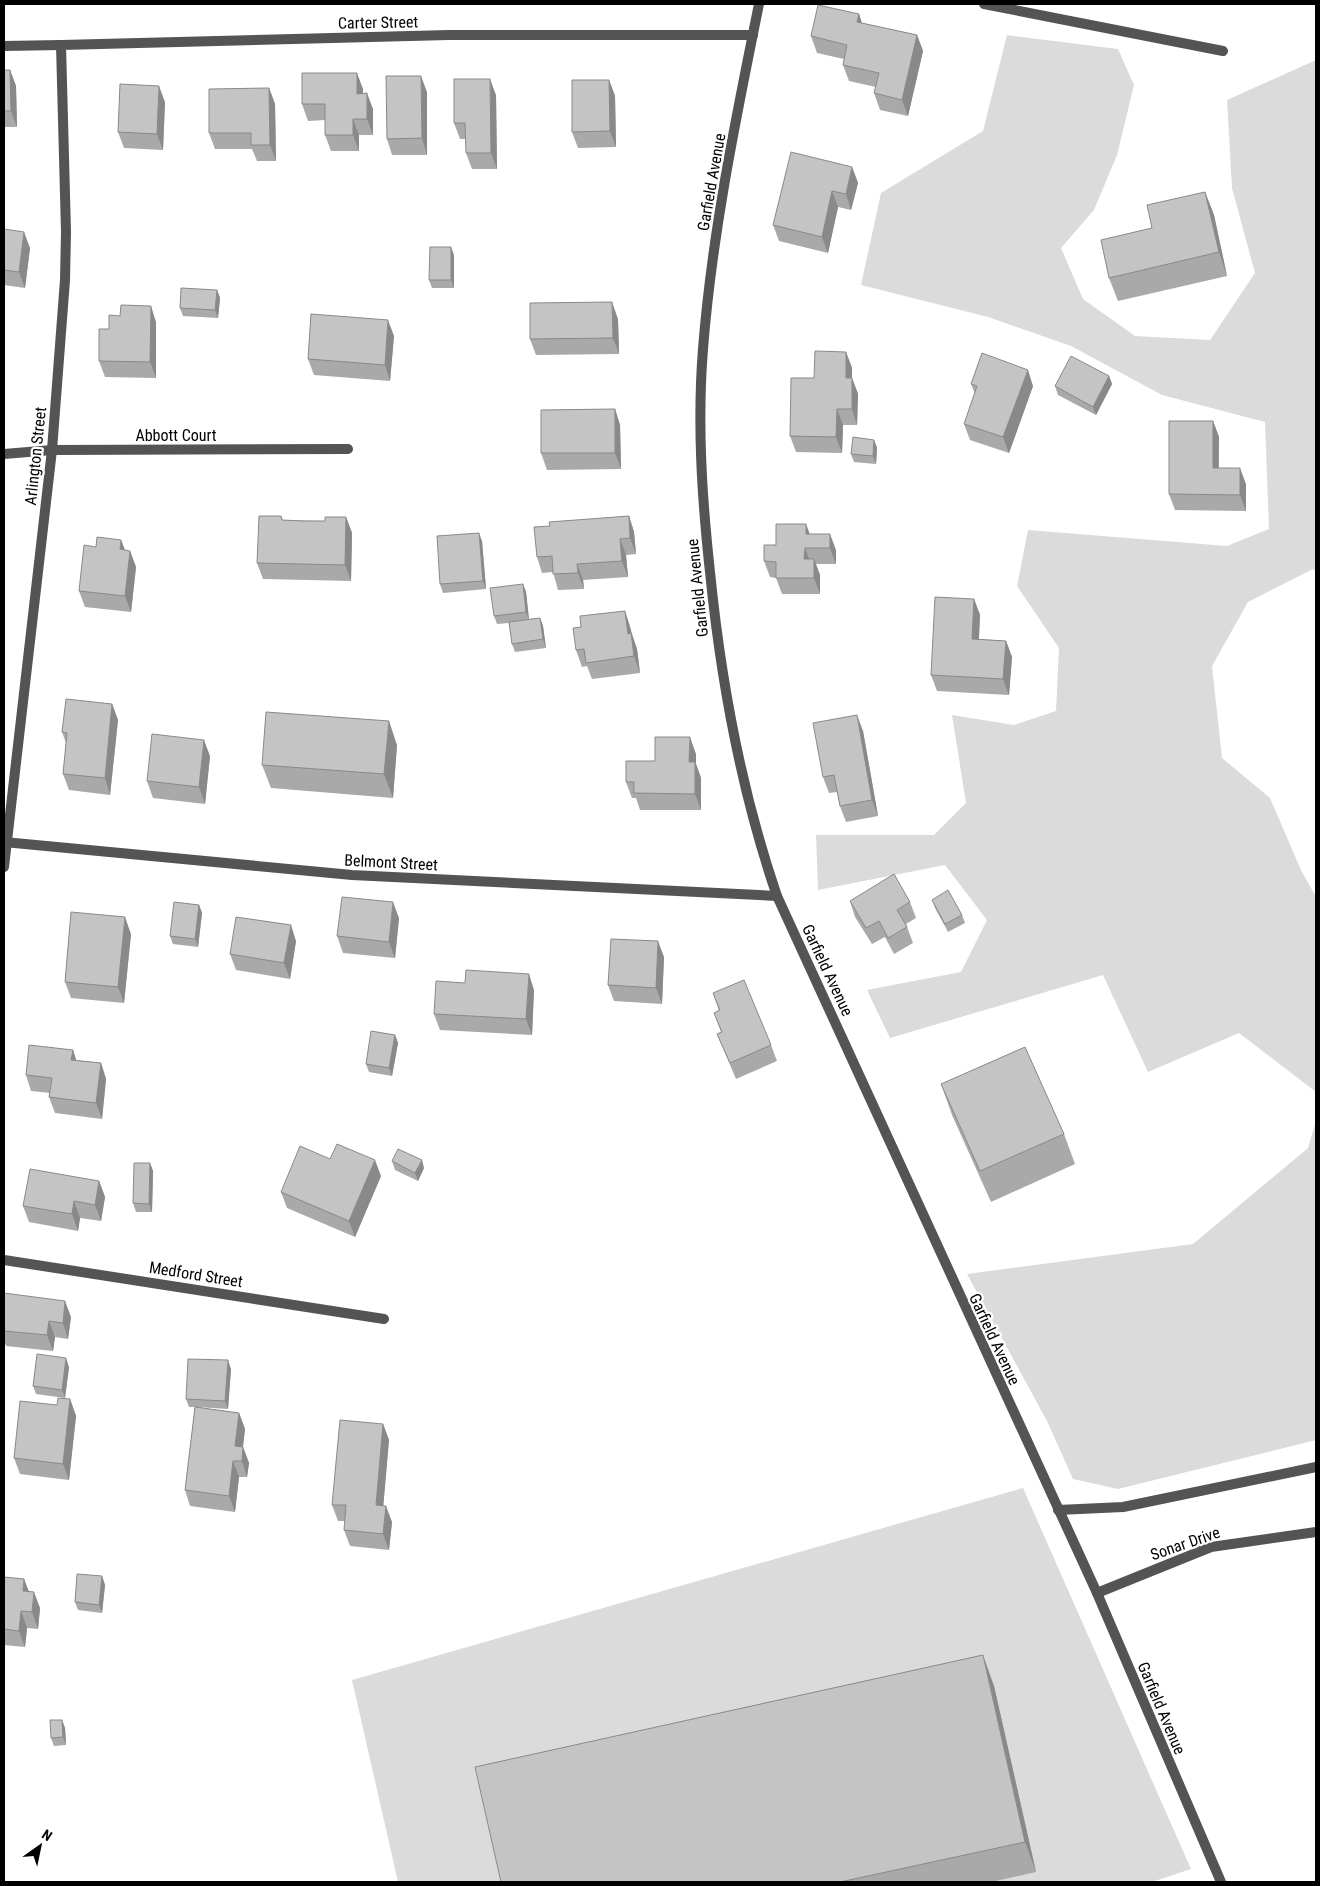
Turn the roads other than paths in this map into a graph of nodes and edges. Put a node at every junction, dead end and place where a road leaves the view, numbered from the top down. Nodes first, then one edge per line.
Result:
1 (759, 4) edge
2 (984, 4) edge
3 (753, 35) junction
4 (61, 45) junction
5 (4, 46) edge
6 (1224, 51) dead end
7 (348, 449) dead end
8 (52, 450) junction
9 (4, 454) edge
10 (5, 842) edge
11 (4, 867) edge
12 (777, 896) junction
13 (4, 1260) edge
14 (384, 1319) dead end
15 (1316, 1467) edge
16 (1058, 1510) junction
17 (1316, 1532) edge
18 (1097, 1593) junction
19 (1222, 1882) edge

1 - 3 street, Garfield Avenue
2 - 6 street
3 - 4 street, Carter Street
3 - 12 street, Garfield Avenue
4 - 5 street, Carter Street
4 - 8 street, Arlington Street
7 - 8 street, Abbott Court
8 - 9 street, Abbott Court
8 - 10 street, Arlington Street
10 - 11 street, Arlington Street
10 - 12 street, Belmont Street
12 - 16 street, Garfield Avenue
13 - 14 street, Medford Street
15 - 16 street
16 - 18 street, Garfield Avenue
17 - 18 street, Sonar Drive
18 - 19 street, Garfield Avenue

